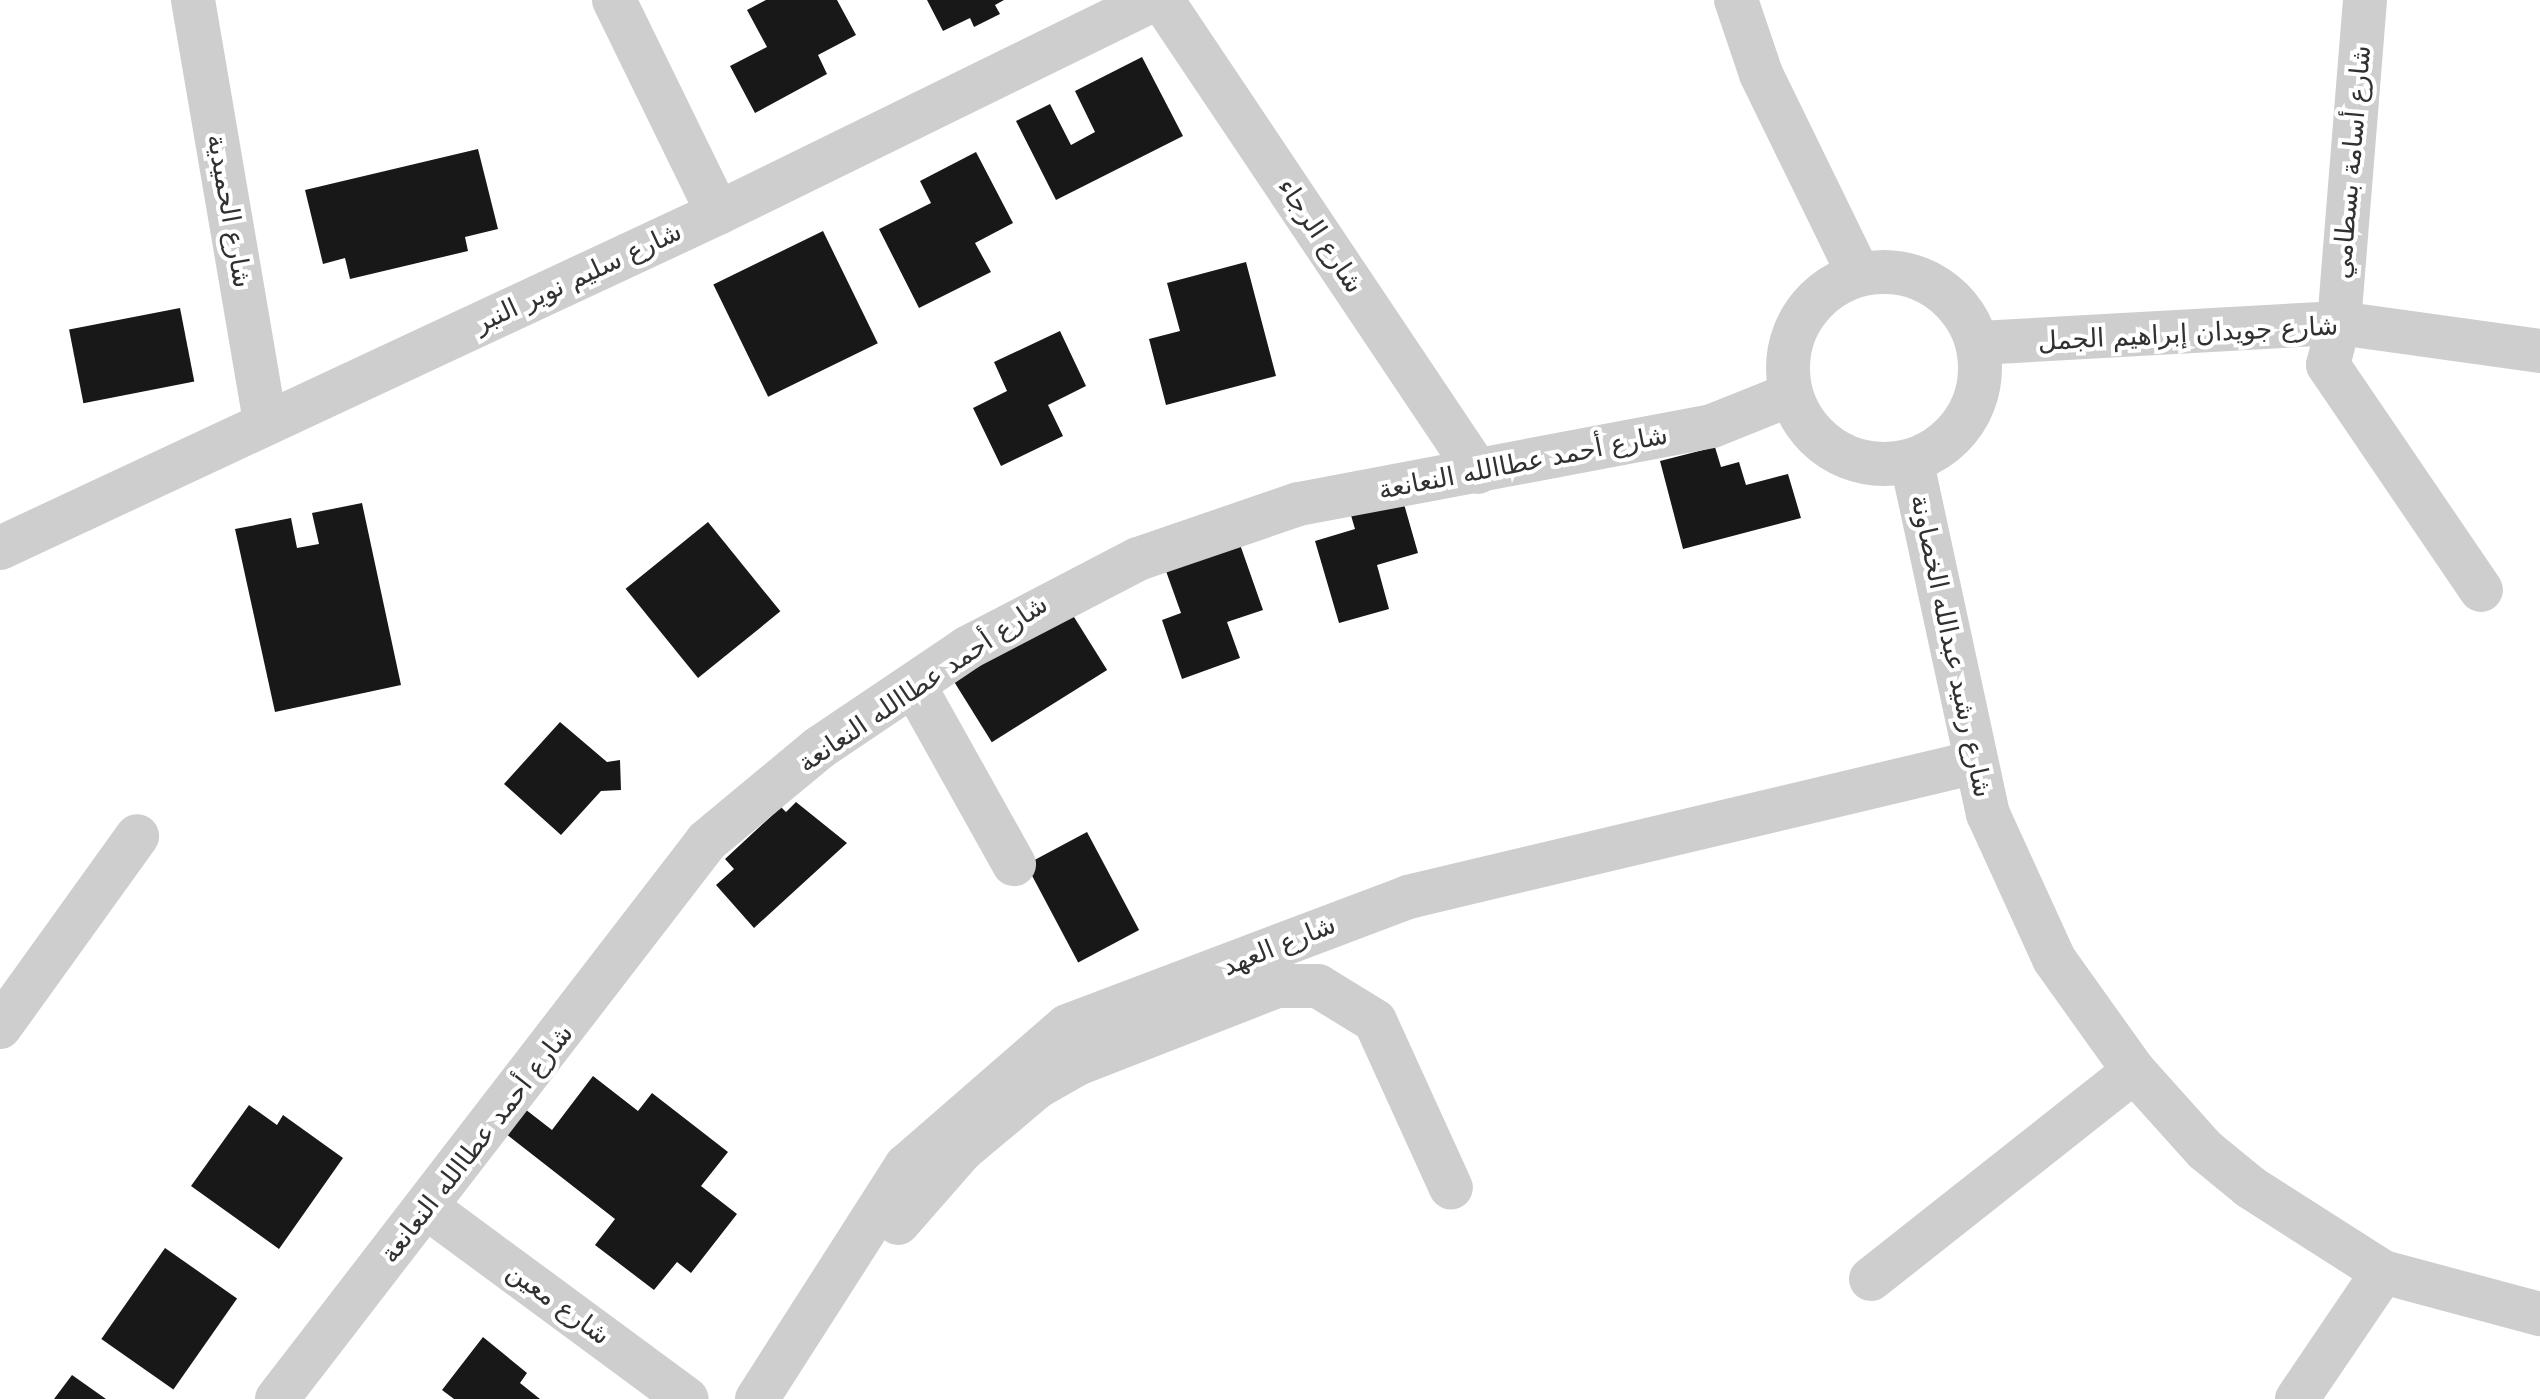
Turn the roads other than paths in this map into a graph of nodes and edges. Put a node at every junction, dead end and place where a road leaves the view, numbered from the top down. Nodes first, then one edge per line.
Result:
1 (193, 0) edge
2 (614, 0) edge
3 (1152, 0) edge
4 (1162, 0) edge
5 (1736, 0) edge
6 (2365, 0) edge
7 (718, 213) junction
8 (1858, 273) junction
9 (2339, 323) junction
10 (1979, 343) junction
11 (2540, 351) edge
12 (1789, 395) junction
13 (265, 423) junction
14 (1912, 463) junction
15 (1478, 472) junction
16 (0, 548) edge
17 (2481, 590) dead end
18 (915, 687) junction
19 (1972, 763) junction
20 (137, 836) dead end
21 (1014, 864) dead end
22 (1136, 1020) junction
23 (0, 1027) edge
24 (2134, 1071) junction
25 (1451, 1188) dead end
26 (429, 1209) junction
27 (898, 1223) dead end
28 (2383, 1272) junction
29 (1871, 1279) dead end
30 (2540, 1314) edge
31 (277, 1399) edge
32 (687, 1399) edge
33 (757, 1399) edge
34 (2297, 1399) edge

1 - 13 street, شارع الحميدية
2 - 7 street
3 - 7 street, شارع سليم نوير النبر
4 - 15 street, شارع الرجاء
5 - 8 street
6 - 9 street, شارع أسامة بسطامي
7 - 13 street, شارع سليم نوير النبر
8 - 10 street
8 - 12 street
9 - 10 street, شارع جويدان إبراهيم الجمل
9 - 11 street, شارع جويدان إبراهيم الجمل
9 - 17 street, شارع أسامة بسطامي
10 - 14 street
12 - 14 street
12 - 15 street, شارع أحمد عطاالله النعانعة
13 - 16 street, شارع سليم نوير النبر
14 - 19 street, شارع رشيد عبدالله الخصاونة
15 - 18 street, شارع أحمد عطاالله النعانعة
18 - 21 street
18 - 26 street, شارع أحمد عطاالله النعانعة
19 - 22 street, شارع العهد
19 - 24 street, شارع رشيد عبدالله الخصاونة
20 - 23 street
22 - 25 street
22 - 27 street
22 - 33 street, شارع العهد
24 - 28 street, شارع رشيد عبدالله الخصاونة
24 - 29 street
26 - 31 street, شارع أحمد عطاالله النعانعة
26 - 32 street, شارع معين
28 - 30 street, شارع رشيد عبدالله الخصاونة
28 - 34 street

